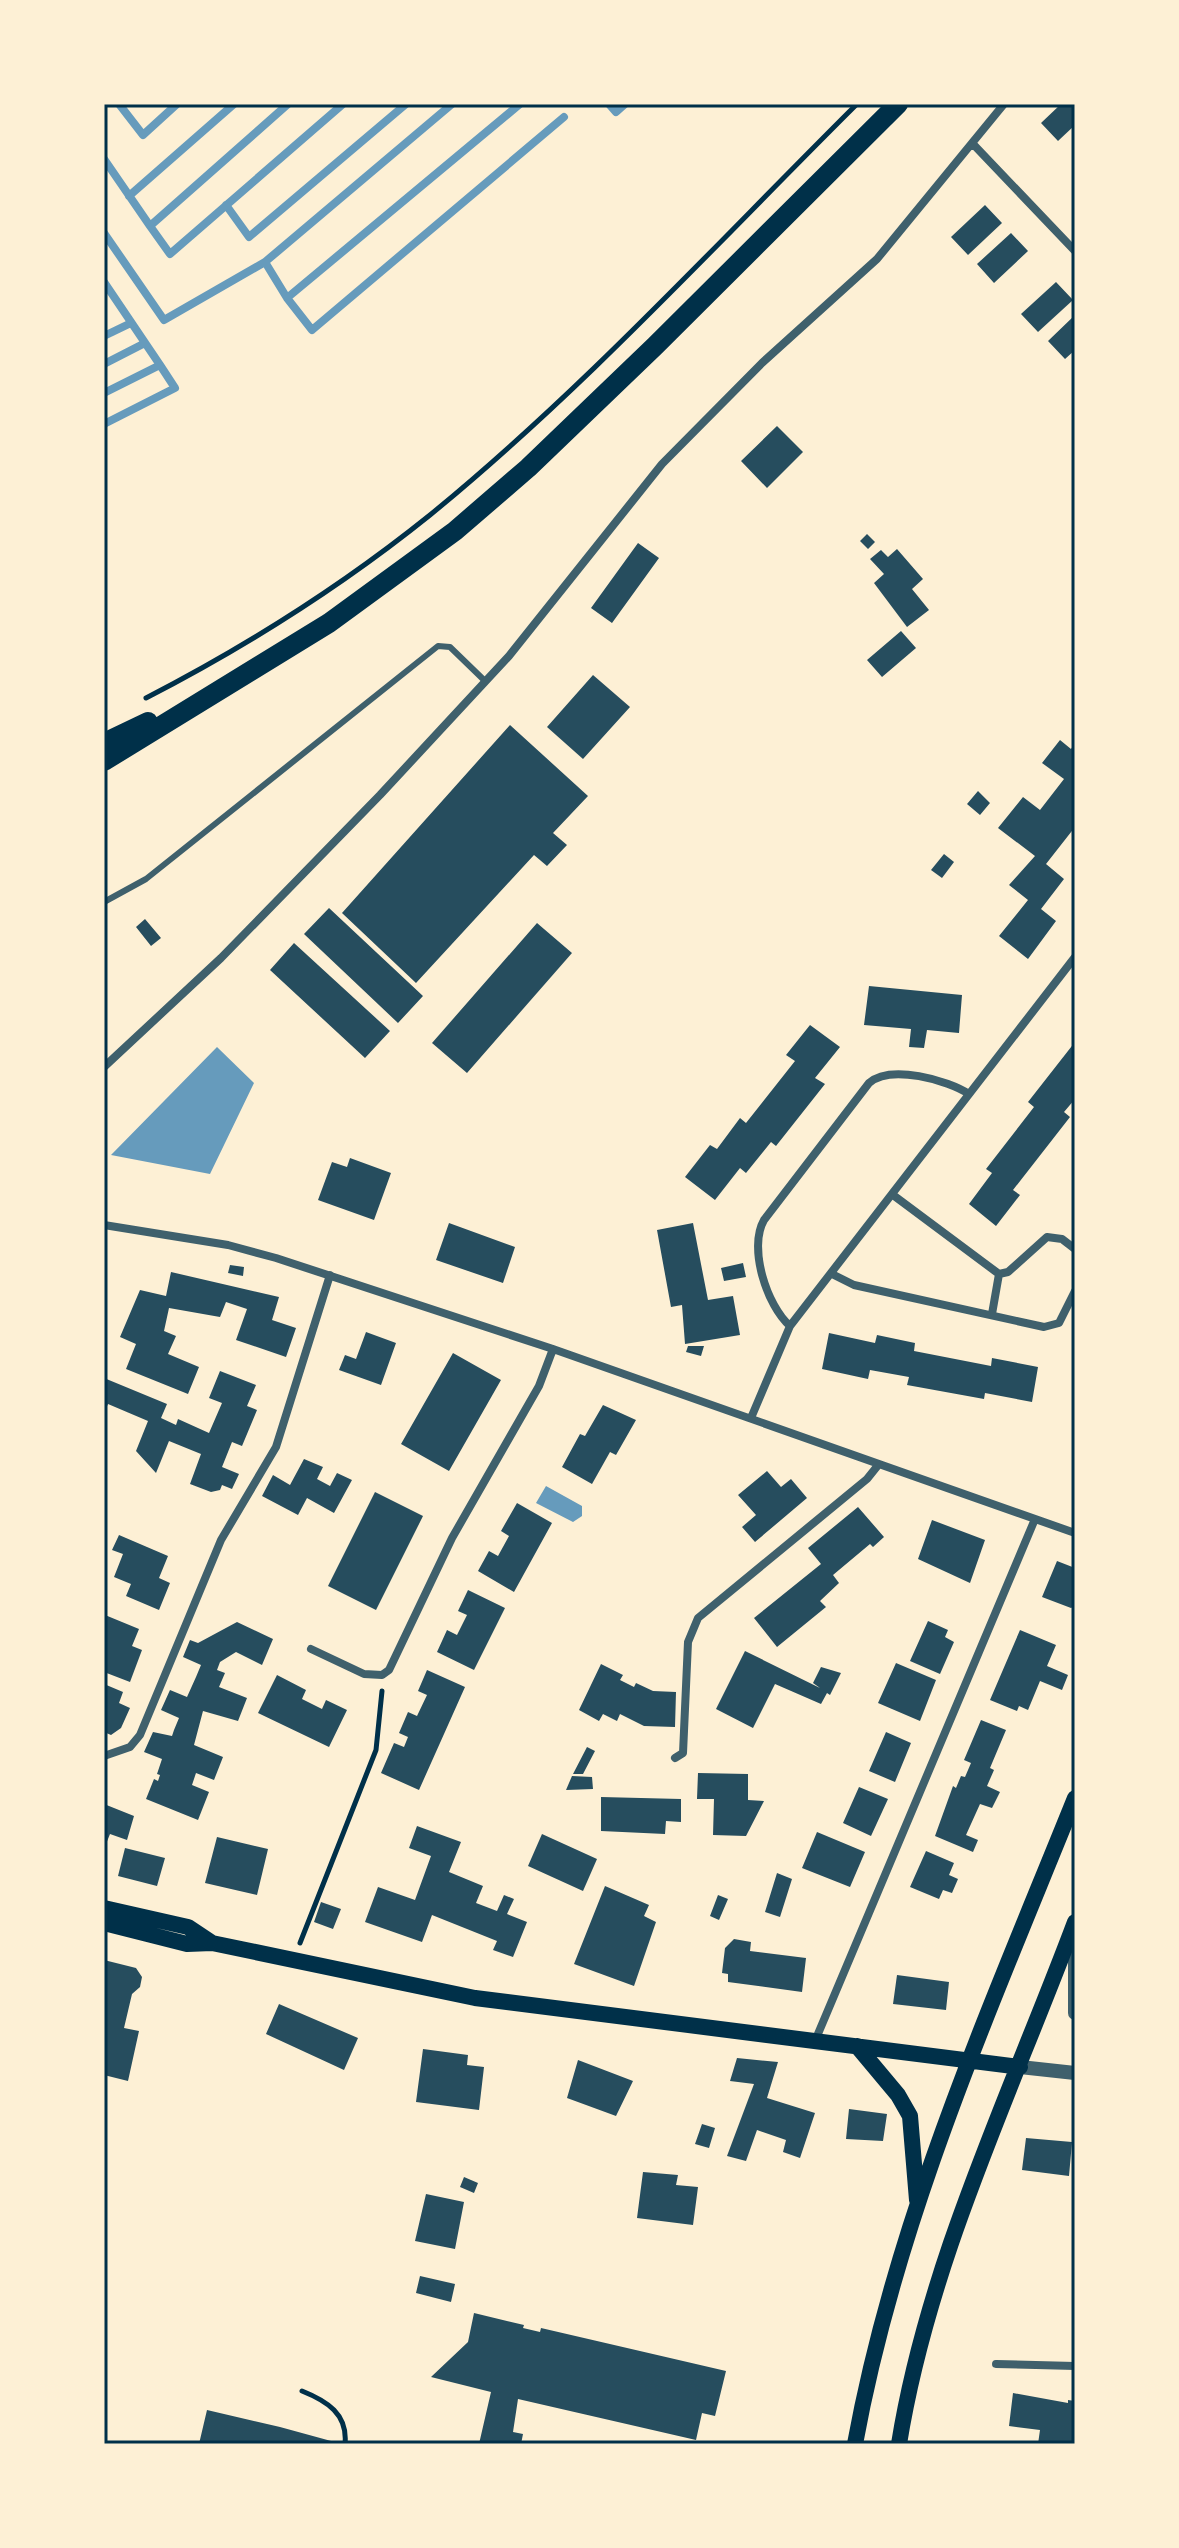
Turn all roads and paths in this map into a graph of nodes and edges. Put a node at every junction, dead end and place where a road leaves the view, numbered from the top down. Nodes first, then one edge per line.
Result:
1 (857, 104) edge
2 (898, 104) edge
3 (1004, 104) edge
4 (973, 144) junction
5 (1075, 251) edge
6 (484, 680) junction
7 (221, 689) junction
8 (138, 702) dead end
9 (104, 743) edge
10 (104, 761) edge
11 (104, 902) edge
12 (1075, 957) edge
13 (104, 1067) edge
14 (969, 1094) junction
15 (893, 1195) junction
16 (104, 1225) edge
17 (1075, 1249) edge
18 (832, 1274) junction
19 (999, 1274) junction
20 (330, 1275) junction
21 (1075, 1291) edge
22 (992, 1314) junction
23 (790, 1326) junction
24 (553, 1349) junction
25 (751, 1418) junction
26 (879, 1464) junction
27 (1035, 1519) junction
28 (1075, 1533) edge
29 (311, 1649) dead end
30 (382, 1675) junction
31 (104, 1756) edge
32 (675, 1758) dead end
33 (1075, 1798) edge
34 (104, 1908) edge
35 (1075, 1922) edge
36 (104, 1923) edge
37 (212, 1943) junction
38 (1075, 1945) edge
39 (298, 1961) junction
40 (1075, 2013) edge
41 (815, 2041) junction
42 (857, 2046) junction
43 (971, 2061) junction
44 (1020, 2067) junction
45 (1075, 2073) edge
46 (918, 2202) junction
47 (996, 2364) dead end
48 (1075, 2366) edge
49 (302, 2391) dead end
50 (345, 2444) edge
51 (855, 2444) edge
52 (899, 2444) edge

1 - 8 path
2 - 7 main road
3 - 4 street
4 - 5 street
4 - 6 street
6 - 11 lane
6 - 13 street
7 - 9 main road
7 - 10 main road
12 - 14 street
14 - 15 street
14 - 23 street
15 - 18 street
15 - 19 street
16 - 20 street
17 - 19 street
18 - 22 street
18 - 23 street
19 - 22 street
20 - 24 street
20 - 31 street
21 - 22 street
23 - 25 street
24 - 25 street
24 - 30 street
25 - 26 street
26 - 27 street
26 - 32 street
27 - 28 street
27 - 41 street
29 - 30 street
30 - 39 path
33 - 43 main road
34 - 37 main road
35 - 44 main road
36 - 37 main road
37 - 39 main road
38 - 40 street
39 - 41 main road
41 - 42 main road
42 - 43 main road
42 - 46 main road
43 - 44 main road
43 - 46 main road
44 - 45 street
44 - 52 main road
46 - 51 main road
47 - 48 street
49 - 50 path

